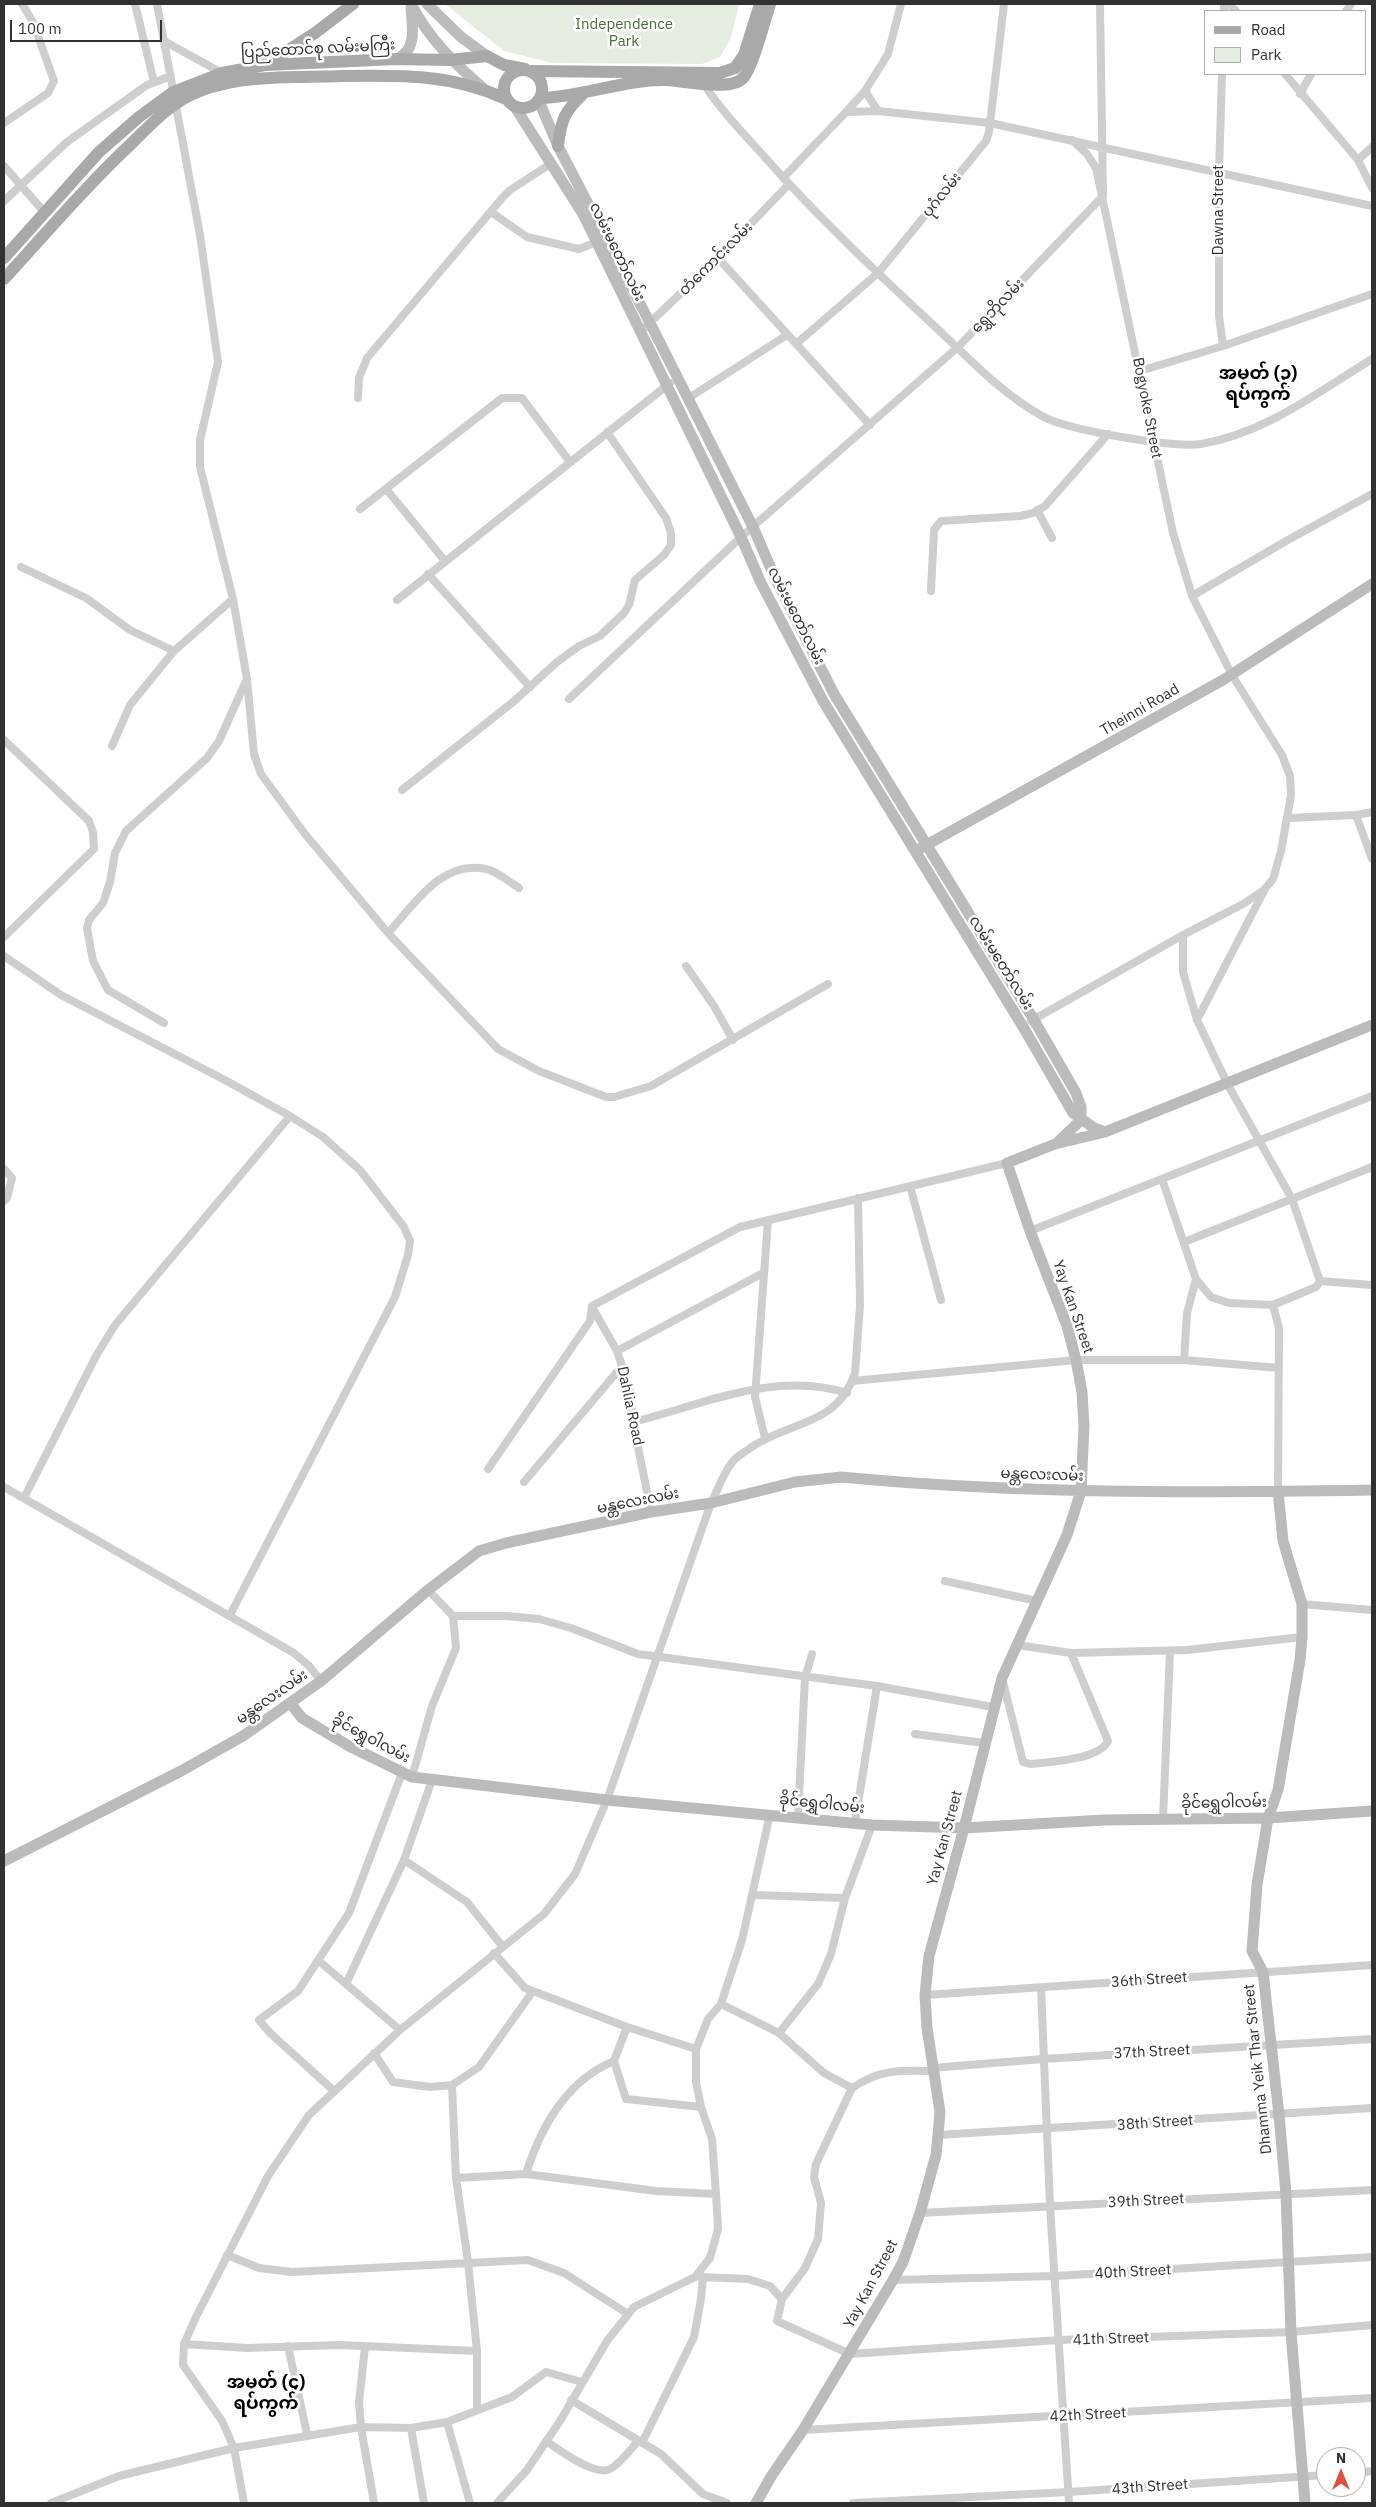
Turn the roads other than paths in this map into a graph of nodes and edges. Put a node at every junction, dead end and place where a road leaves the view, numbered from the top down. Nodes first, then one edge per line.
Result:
1 (22, 4) edge
2 (135, 4) edge
3 (157, 4) edge
4 (354, 4) edge
5 (411, 4) edge
6 (427, 4) edge
7 (760, 4) edge
8 (770, 4) edge
9 (901, 4) edge
10 (1004, 4) edge
11 (1100, 4) edge
12 (164, 41) junction
13 (488, 56) junction
14 (397, 60) junction
15 (450, 60) junction
16 (265, 65) junction
17 (528, 70) junction
18 (222, 73) junction
19 (1222, 75) edge
20 (1286, 75) edge
21 (1310, 75) edge
22 (171, 76) junction
23 (702, 77) junction
24 (154, 82) junction
25 (484, 89) junction
26 (865, 91) junction
27 (584, 93) junction
28 (1300, 94) junction
29 (175, 97) junction
30 (540, 100) junction
31 (511, 103) junction
32 (878, 111) junction
33 (846, 112) junction
34 (4, 123) edge
35 (990, 123) junction
36 (1072, 140) junction
37 (558, 146) junction
38 (1372, 147) edge
39 (1104, 148) junction
40 (1358, 160) junction
41 (552, 163) junction
42 (4, 166) edge
43 (1219, 172) junction
44 (786, 181) junction
45 (21, 185) junction
46 (1372, 188) edge
47 (1103, 196) junction
48 (4, 201) edge
49 (1372, 206) edge
50 (491, 212) junction
51 (45, 213) junction
52 (597, 242) junction
53 (4, 258) edge
54 (718, 258) junction
55 (878, 273) junction
56 (4, 278) edge
57 (1372, 294) edge
58 (650, 323) junction
59 (640, 332) junction
60 (787, 335) junction
61 (796, 344) junction
62 (1223, 346) junction
63 (958, 347) junction
64 (1372, 359) edge
65 (1140, 371) junction
66 (677, 378) junction
67 (666, 386) junction
68 (358, 398) dead end
69 (687, 399) junction
70 (870, 425) junction
71 (608, 432) junction
72 (1108, 434) junction
73 (1154, 442) junction
74 (570, 462) junction
75 (387, 490) junction
76 (1372, 494) edge
77 (360, 509) dead end
78 (1037, 510) junction
79 (752, 527) junction
80 (741, 536) junction
81 (1052, 538) dead end
82 (445, 561) junction
83 (21, 567) dead end
84 (428, 574) junction
85 (1372, 584) edge
86 (931, 591) dead end
87 (1192, 596) junction
88 (233, 599) junction
89 (397, 600) dead end
90 (795, 618) junction
91 (782, 624) junction
92 (174, 651) junction
93 (1232, 675) junction
94 (247, 679) junction
95 (530, 687) junction
96 (569, 700) dead end
97 (859, 734) junction
98 (4, 740) edge
99 (848, 742) junction
100 (112, 746) dead end
101 (402, 790) dead end
102 (1372, 812) edge
103 (1356, 816) junction
104 (1289, 818) junction
105 (927, 844) junction
106 (915, 851) junction
107 (1372, 859) edge
108 (519, 888) dead end
109 (1264, 890) junction
110 (388, 933) junction
111 (1183, 935) junction
112 (4, 937) edge
113 (4, 956) edge
114 (686, 966) dead end
115 (828, 984) dead end
116 (1034, 1020) junction
117 (1197, 1020) junction
118 (164, 1023) dead end
119 (1022, 1025) junction
120 (1372, 1025) edge
121 (733, 1040) junction
122 (1228, 1085) junction
123 (1372, 1096) edge
124 (290, 1116) junction
125 (1081, 1120) junction
126 (1105, 1132) junction
127 (1259, 1141) junction
128 (1055, 1144) junction
129 (1008, 1162) junction
130 (1372, 1167) edge
131 (4, 1169) edge
132 (1162, 1179) junction
133 (910, 1186) junction
134 (858, 1198) junction
135 (1292, 1199) junction
136 (4, 1201) edge
137 (768, 1220) junction
138 (1030, 1232) junction
139 (1184, 1242) junction
140 (762, 1273) junction
141 (1196, 1279) junction
142 (1320, 1281) junction
143 (1372, 1285) edge
144 (941, 1300) dead end
145 (1273, 1305) junction
146 (592, 1306) junction
147 (617, 1350) junction
148 (1076, 1360) junction
149 (1184, 1360) junction
150 (622, 1366) junction
151 (1279, 1368) junction
152 (852, 1381) junction
153 (756, 1389) junction
154 (847, 1392) junction
155 (633, 1422) junction
156 (765, 1438) junction
157 (488, 1469) dead end
158 (524, 1482) dead end
159 (4, 1487) edge
160 (1372, 1490) edge
161 (1081, 1491) junction
162 (1278, 1491) junction
163 (24, 1498) junction
164 (711, 1503) junction
165 (651, 1512) junction
166 (946, 1581) dead end
167 (428, 1590) junction
168 (1037, 1601) junction
169 (1302, 1604) junction
170 (1372, 1610) edge
171 (230, 1615) junction
172 (453, 1616) junction
173 (1302, 1637) junction
174 (1018, 1645) junction
175 (1170, 1650) junction
176 (1071, 1653) junction
177 (812, 1654) dead end
178 (657, 1657) junction
179 (805, 1678) junction
180 (1002, 1678) junction
181 (321, 1681) junction
182 (877, 1686) junction
183 (291, 1704) junction
184 (993, 1707) junction
185 (915, 1734) dead end
186 (984, 1743) junction
187 (407, 1775) junction
188 (432, 1780) junction
189 (607, 1800) junction
190 (1372, 1811) edge
191 (770, 1814) junction
192 (798, 1816) junction
193 (1268, 1818) junction
194 (1163, 1819) junction
195 (856, 1822) junction
196 (872, 1825) junction
197 (964, 1828) junction
198 (404, 1860) junction
199 (4, 1861) edge
200 (753, 1894) junction
201 (844, 1898) junction
202 (503, 1947) junction
203 (494, 1953) junction
204 (319, 1961) junction
205 (1372, 1965) edge
206 (1263, 1972) junction
207 (346, 1984) junction
208 (1041, 1988) junction
209 (533, 1991) junction
210 (926, 1995) junction
211 (722, 2004) junction
212 (627, 2027) junction
213 (400, 2030) junction
214 (779, 2033) junction
215 (1372, 2039) edge
216 (1273, 2045) junction
217 (696, 2049) junction
218 (374, 2052) junction
219 (1043, 2059) junction
220 (614, 2062) junction
221 (933, 2070) junction
222 (452, 2085) junction
223 (852, 2088) junction
224 (334, 2090) junction
225 (701, 2107) junction
226 (1372, 2108) edge
227 (1279, 2115) junction
228 (1046, 2130) junction
229 (938, 2135) junction
230 (526, 2174) junction
231 (456, 2178) junction
232 (1372, 2190) edge
233 (716, 2194) junction
234 (1286, 2194) junction
235 (1050, 2206) junction
236 (920, 2213) junction
237 (227, 2255) junction
238 (1372, 2257) edge
239 (468, 2262) junction
240 (1289, 2264) junction
241 (1056, 2276) junction
242 (699, 2277) junction
243 (893, 2280) junction
244 (782, 2299) junction
245 (628, 2314) junction
246 (1372, 2325) edge
247 (1291, 2332) junction
248 (1059, 2340) junction
249 (184, 2344) junction
250 (288, 2346) junction
251 (365, 2347) junction
252 (477, 2351) junction
253 (850, 2354) junction
254 (582, 2382) junction
255 (1372, 2398) edge
256 (571, 2400) junction
257 (1298, 2402) junction
258 (477, 2410) junction
259 (1063, 2416) junction
260 (447, 2422) junction
261 (361, 2427) junction
262 (411, 2428) junction
263 (803, 2430) junction
264 (307, 2434) junction
265 (546, 2441) junction
266 (640, 2442) junction
267 (234, 2448) junction
268 (1316, 2475) edge
269 (1303, 2476) junction
270 (1069, 2492) junction
271 (69, 2500) edge
272 (51, 2503) edge
273 (244, 2503) edge
274 (374, 2503) edge
275 (424, 2503) edge
276 (470, 2503) edge
277 (497, 2503) edge
278 (727, 2503) edge
279 (756, 2503) edge
280 (854, 2503) edge
281 (869, 2503) edge
282 (1070, 2503) edge
283 (1305, 2503) edge

1 - 34 street
2 - 24 street
3 - 12 street
4 - 16 main road
5 - 14 main road
5 - 15 main road
6 - 13 main road
7 - 23 main road
8 - 23 main road
9 - 26 street, တံကောင်းလမ်း
10 - 35 street, ပုဂံလမ်း
11 - 39 street
12 - 18 street
12 - 22 street
13 - 15 main road, ပြည်ထောင်စု လမ်းမကြီး
13 - 17 main road
14 - 15 main road, ပြည်ထောင်စု လမ်းမကြီး
14 - 16 main road, ပြည်ထောင်စု လမ်းမကြီး
15 - 25 main road
16 - 18 main road, ပြည်ထောင်စု လမ်းမကြီး
17 - 23 main road
17 - 30 main road
17 - 31 main road
18 - 29 main road, ပြည်ထောင်စု လမ်းမကြီး
19 - 43 street, Dawna Street
20 - 28 street
21 - 28 street
22 - 24 street
22 - 29 street
23 - 27 main road
23 - 44 street
24 - 45 street
25 - 29 main road, ပြည်ထောင်စု လမ်းမကြီး
25 - 31 main road, ပြည်ထောင်စု လမ်းမကြီး
26 - 32 street
26 - 33 street, တံကောင်းလမ်း
27 - 30 main road
27 - 37 main road
28 - 40 street
29 - 51 main road, ပြည်ထောင်စု လမ်းမကြီး
29 - 56 main road, ပြည်ထောင်စု လမ်းမကြီး
29 - 88 street
30 - 31 main road
30 - 37 main road, လမ်းမတော်လမ်း
31 - 41 main road, လမ်းမတော်လမ်း
32 - 33 street
32 - 35 street
33 - 44 street, တံကောင်းလမ်း
35 - 36 street
35 - 55 street, ပုဂံလမ်း
36 - 39 street
36 - 47 street, Bogyoke Street
37 - 58 main road, လမ်းမတော်လမ်း
38 - 40 street
39 - 43 street
39 - 47 street
40 - 46 street
41 - 50 street
41 - 52 main road, လမ်းမတော်လမ်း
42 - 45 street
43 - 49 street
43 - 62 street, Dawna Street
44 - 54 street, တံကောင်းလမ်း
44 - 55 street
45 - 48 street
45 - 51 street
47 - 63 street, ရွှေဘိုလမ်း
47 - 65 street, Bogyoke Street
50 - 52 street
50 - 68 street
51 - 53 main road, ပြည်ထောင်စု လမ်းမကြီး
52 - 59 main road, လမ်းမတော်လမ်း
54 - 58 street, တံကောင်းလမ်း
54 - 60 street
55 - 61 street, ပုဂံလမ်း
55 - 63 street
57 - 62 street
58 - 59 street, တံကောင်းလမ်း
58 - 66 main road, လမ်းမတော်လမ်း
59 - 67 main road, လမ်းမတော်လမ်း
60 - 61 street
60 - 69 street
61 - 70 street
62 - 65 street
63 - 70 street, ရွှေဘိုလမ်း
63 - 72 street
64 - 73 street
65 - 73 street, Bogyoke Street
66 - 67 street
66 - 69 main road, လမ်းမတော်လမ်း
67 - 71 street
67 - 80 main road, လမ်းမတော်လမ်း
69 - 79 main road, လမ်းမတော်လမ်း
70 - 79 street, ရွှေဘိုလမ်း
71 - 74 street
71 - 95 street
72 - 73 street
72 - 78 street
73 - 87 street, Bogyoke Street
74 - 75 street
74 - 82 street
75 - 77 street
75 - 82 street
76 - 87 street
78 - 81 street
78 - 86 street
79 - 80 street, ရွှေဘိုလမ်း
79 - 90 main road, လမ်းမတော်လမ်း
80 - 91 main road, လမ်းမတော်လမ်း
80 - 96 street, ရွှေဘိုလမ်း
82 - 84 street
83 - 92 street
84 - 89 street
84 - 95 street
85 - 93 main road, Theinni Road
87 - 93 street, Bogyoke Street
88 - 92 street
88 - 94 street
90 - 91 main road
90 - 97 main road, လမ်းမတော်လမ်း
91 - 99 main road, လမ်းမတော်လမ်း
92 - 100 street
93 - 104 street, Bogyoke Street
93 - 105 main road, Theinni Road
94 - 110 street
94 - 118 street
95 - 101 street
97 - 99 main road
97 - 105 main road, လမ်းမတော်လမ်း
98 - 112 street
99 - 106 main road, လမ်းမတော်လမ်း
102 - 103 street
103 - 104 street
103 - 107 street
104 - 109 street, Bogyoke Street
105 - 106 main road, Theinni Road
105 - 116 main road, လမ်းမတော်လမ်း
106 - 119 main road, လမ်းမတော်လမ်း
108 - 110 street
109 - 111 street
109 - 117 street, Bogyoke Street
110 - 121 street
111 - 116 street
111 - 117 street
113 - 124 street
114 - 121 street
115 - 121 street
116 - 119 street
116 - 125 main road, လမ်းမတော်လမ်း
117 - 122 street
119 - 125 main road, လမ်းမတော်လမ်း
120 - 122 main road
122 - 126 main road
122 - 127 street
123 - 127 street
124 - 163 street
124 - 171 street
125 - 126 main road
125 - 128 main road
126 - 128 main road
127 - 132 street
127 - 135 street
128 - 129 main road
129 - 133 street
129 - 138 main road, Yay Kan Street
130 - 135 street
131 - 136 street
132 - 138 street
132 - 139 street
133 - 134 street
133 - 144 street
134 - 137 street
134 - 152 street
135 - 139 street
135 - 142 street
137 - 140 street
137 - 146 street
138 - 148 main road, Yay Kan Street
139 - 141 street
140 - 147 street
140 - 153 street
141 - 145 street
141 - 149 street
142 - 143 street
142 - 145 street
145 - 151 street
146 - 147 street, Dahlia Road
146 - 157 street
147 - 150 street, Dahlia Road
148 - 149 street
148 - 152 street
148 - 161 main road, Yay Kan Street
149 - 151 street
150 - 155 street, Dahlia Road
150 - 158 street
151 - 162 street
152 - 154 street
153 - 154 street
153 - 155 street
153 - 156 street
154 - 156 street
155 - 165 street, Dahlia Road
156 - 164 street
159 - 163 street
160 - 162 main road, မန္တလေးလမ်း
161 - 162 main road, မန္တလေးလမ်း
161 - 164 main road, မန္တလေးလမ်း
161 - 168 main road, Yay Kan Street
162 - 169 main road, Dhamma Yeik Thar Street
163 - 171 street
164 - 165 main road, မန္တလေးလမ်း
164 - 178 street
165 - 167 main road, မန္တလေးလမ်း
166 - 168 street
167 - 172 street
167 - 181 main road, မန္တလေးလမ်း
168 - 174 main road, Yay Kan Street
169 - 170 street
169 - 173 main road, Dhamma Yeik Thar Street
171 - 181 street
172 - 178 street
172 - 187 street
173 - 175 street
173 - 193 main road, Dhamma Yeik Thar Street
174 - 176 street
174 - 180 main road, Yay Kan Street
175 - 176 street
175 - 194 street
176 - 180 street
177 - 179 street
178 - 179 street
178 - 189 street
179 - 182 street
179 - 192 street
180 - 184 main road, Yay Kan Street
181 - 183 main road, မန္တလေးလမ်း
182 - 184 street
182 - 195 street
183 - 187 main road, ခိုင်ရွှေဝါလမ်း
183 - 199 main road, မန္တလေးလမ်း
184 - 186 main road, Yay Kan Street
185 - 186 street
186 - 197 main road, Yay Kan Street
187 - 188 main road, ခိုင်ရွှေဝါလမ်း
187 - 204 street
188 - 189 main road, ခိုင်ရွှေဝါလမ်း
188 - 198 street
189 - 191 main road, ခိုင်ရွှေဝါလမ်း
189 - 202 street
190 - 193 main road, ခိုင်ရွှေဝါလမ်း
191 - 192 main road, ခိုင်ရွှေဝါလမ်း
191 - 200 street
192 - 195 main road, ခိုင်ရွှေဝါလမ်း
193 - 194 main road, ခိုင်ရွှေဝါလမ်း
193 - 206 main road, Dhamma Yeik Thar Street
194 - 197 main road, ခိုင်ရွှေဝါလမ်း
195 - 196 main road, ခိုင်ရွှေဝါလမ်း
196 - 197 main road, ခိုင်ရွှေဝါလမ်း
196 - 201 street
197 - 210 main road, Yay Kan Street
198 - 202 street
198 - 207 street
200 - 201 street
200 - 211 street
201 - 214 street
202 - 203 street
203 - 209 street
203 - 213 street
204 - 207 street
204 - 224 street
205 - 206 street, 36th Street
206 - 208 street, 36th Street
206 - 216 main road, Dhamma Yeik Thar Street
207 - 213 street
208 - 210 street, 36th Street
208 - 219 street
209 - 212 street
209 - 222 street
210 - 221 main road, Yay Kan Street
211 - 214 street
211 - 217 street
212 - 217 street
212 - 220 street
213 - 218 street
214 - 223 street
215 - 216 street, 37th Street
216 - 219 street, 37th Street
216 - 227 main road, Dhamma Yeik Thar Street
217 - 225 street
218 - 222 street
218 - 224 street
219 - 221 street, 37th Street
219 - 228 street
220 - 225 street
220 - 230 street
221 - 223 street, 37th Street
221 - 229 main road, Yay Kan Street
222 - 231 street
223 - 244 street
224 - 237 street
225 - 233 street
226 - 227 street, 38th Street
227 - 228 street, 38th Street
227 - 234 main road, Dhamma Yeik Thar Street
228 - 229 street, 38th Street
228 - 235 street
229 - 236 main road, Yay Kan Street
230 - 231 street
230 - 233 street
231 - 239 street
232 - 234 street, 39th Street
233 - 242 street
234 - 235 street, 39th Street
234 - 240 main road, Dhamma Yeik Thar Street
235 - 236 street, 39th Street
235 - 241 street
236 - 243 main road, Yay Kan Street
237 - 239 street
237 - 249 street
238 - 240 street, 40th Street
239 - 245 street
239 - 252 street
240 - 241 street, 40th Street
240 - 247 main road, Dhamma Yeik Thar Street
241 - 243 street, 40th Street
241 - 248 street
242 - 244 street
242 - 245 street
242 - 266 street
243 - 253 main road, Yay Kan Street
244 - 253 street
245 - 254 street
246 - 247 street, 41th Street
247 - 248 street, 41th Street
247 - 257 main road, Dhamma Yeik Thar Street
248 - 253 street, 41th Street
248 - 259 street
249 - 250 street
249 - 267 street
250 - 251 street
250 - 264 street
251 - 252 street
251 - 261 street
252 - 258 street
253 - 263 main road, Yay Kan Street
254 - 256 street
254 - 258 street
255 - 257 street, 42th Street
256 - 265 street
256 - 266 street
257 - 259 street, 42th Street
257 - 269 main road, Dhamma Yeik Thar Street
258 - 260 street
259 - 263 street, 42th Street
259 - 270 street
260 - 262 street
260 - 276 street
261 - 262 street
261 - 264 street
261 - 274 street
262 - 275 street
263 - 279 main road, Yay Kan Street
264 - 267 street
265 - 266 street
265 - 277 street
266 - 278 street
267 - 271 street
267 - 273 street
268 - 269 street, 43th Street
269 - 270 street, 43th Street
269 - 283 main road, Dhamma Yeik Thar Street
270 - 281 street, 43th Street
270 - 282 street
271 - 272 street
280 - 281 street, 43th Street

